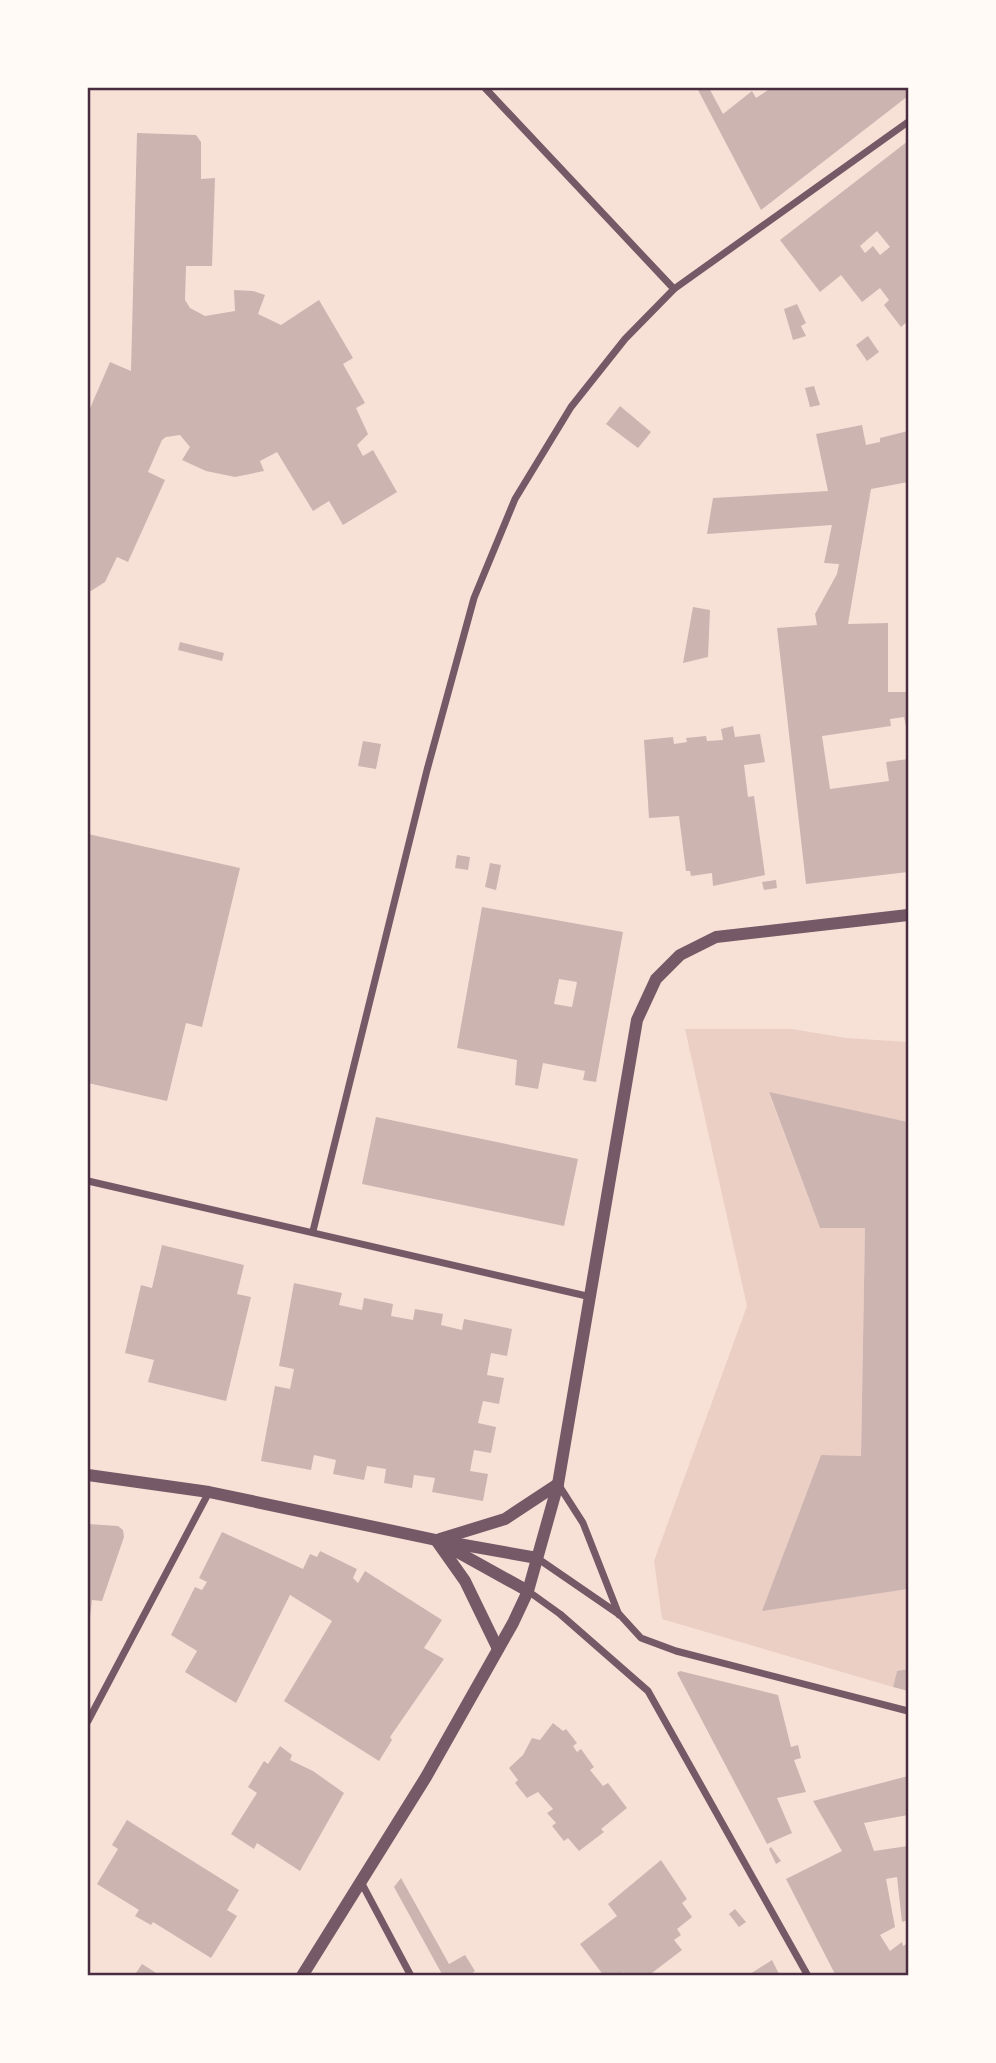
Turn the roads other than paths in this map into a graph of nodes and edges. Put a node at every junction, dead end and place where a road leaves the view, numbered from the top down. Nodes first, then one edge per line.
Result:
1 (485, 88) edge
2 (908, 122) edge
3 (674, 289) junction
4 (908, 915) edge
5 (88, 1181) edge
6 (313, 1231) junction
7 (591, 1297) junction
8 (88, 1475) edge
9 (558, 1484) junction
10 (209, 1492) junction
11 (436, 1540) junction
12 (537, 1558) junction
13 (528, 1591) junction
14 (620, 1615) junction
15 (498, 1649) junction
16 (908, 1712) edge
17 (88, 1721) edge
18 (361, 1882) junction
19 (302, 1976) edge
20 (411, 1976) edge
21 (808, 1976) edge

1 - 3 street
2 - 3 street
3 - 6 street
4 - 7 street
5 - 6 street
6 - 7 street
7 - 9 street
8 - 10 street
9 - 11 street
9 - 12 street
9 - 14 street
10 - 11 street
10 - 17 street
11 - 12 street
11 - 13 street
11 - 15 street
12 - 13 street
12 - 14 street
13 - 15 street
13 - 21 street
14 - 16 street
15 - 18 street
18 - 19 street
18 - 20 street

